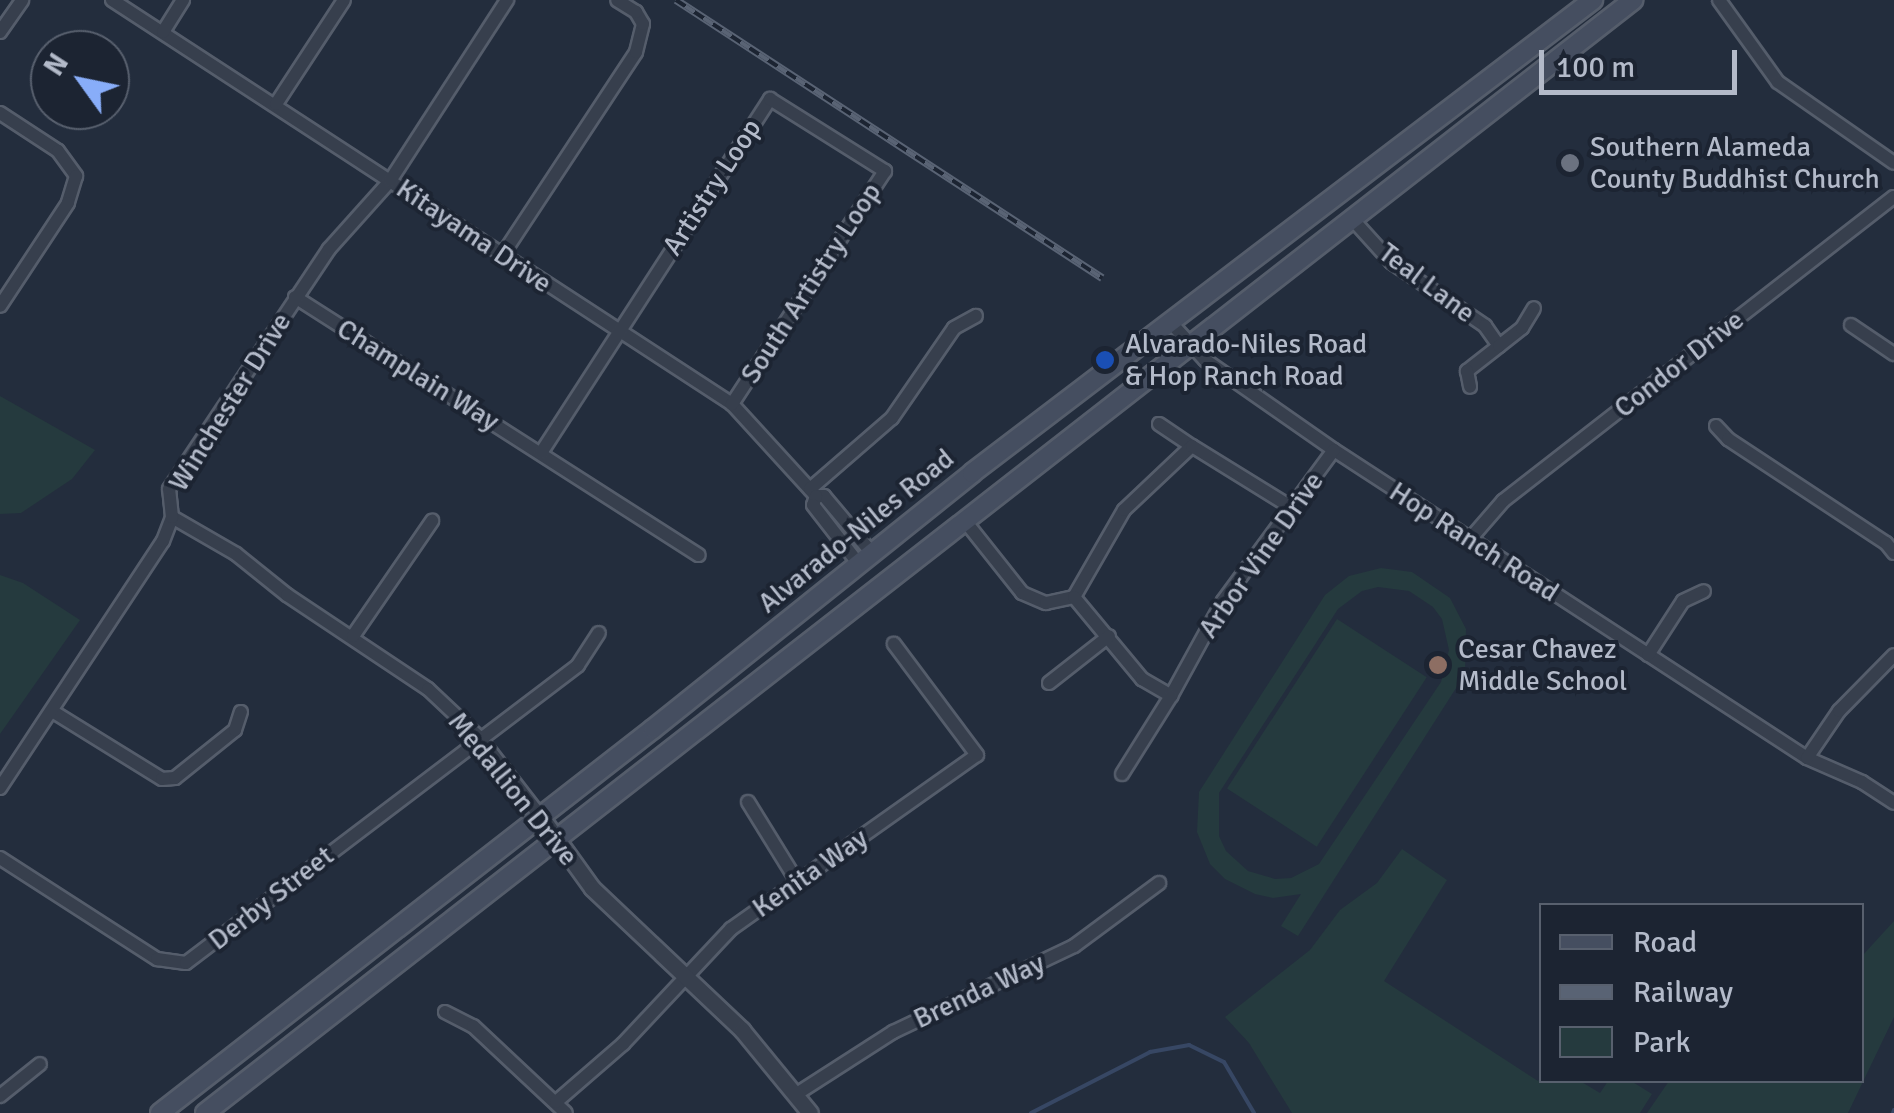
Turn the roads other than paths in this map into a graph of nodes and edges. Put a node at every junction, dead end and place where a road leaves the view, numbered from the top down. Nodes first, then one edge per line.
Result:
1 (22, 0) edge
2 (112, 0) edge
3 (184, 0) edge
4 (344, 0) edge
5 (507, 0) edge
6 (618, 0) edge
7 (1593, 0) edge
8 (1632, 0) edge
9 (1719, 0) edge
10 (0, 32) edge
11 (162, 32) junction
12 (276, 104) junction
13 (0, 113) edge
14 (826, 132) joint
15 (1894, 163) edge
16 (390, 180) junction
17 (1894, 197) edge
18 (1354, 221) junction
19 (501, 257) junction
20 (295, 297) junction
21 (0, 306) edge
22 (1534, 308) dead end
23 (976, 316) dead end
24 (1171, 323) junction
25 (1851, 325) dead end
26 (619, 329) junction
27 (1190, 346) junction
28 (1499, 346) junction
29 (1894, 354) edge
30 (1470, 388) dead end
31 (732, 404) junction
32 (1159, 424) dead end
33 (1716, 426) dead end
34 (1192, 446) junction
35 (1334, 450) junction
36 (541, 452) junction
37 (813, 492) junction
38 (1294, 509) junction
39 (172, 517) junction
40 (965, 520) junction
41 (432, 522) dead end
42 (1471, 538) junction
43 (1894, 553) edge
44 (698, 554) dead end
45 (865, 558) junction
46 (1704, 591) dead end
47 (1074, 597) junction
48 (599, 633) dead end
49 (353, 636) junction
50 (1108, 636) junction
51 (894, 644) dead end
52 (1894, 654) edge
53 (1648, 655) junction
54 (1049, 683) dead end
55 (1171, 696) junction
56 (52, 710) junction
57 (242, 712) dead end
58 (479, 738) junction
59 (1807, 758) junction
60 (1122, 774) dead end
61 (0, 788) edge
62 (748, 802) dead end
63 (1894, 803) edge
64 (542, 817) junction
65 (558, 841) junction
66 (0, 858) edge
67 (798, 883) junction
68 (1159, 883) dead end
69 (684, 978) junction
70 (445, 1012) dead end
71 (40, 1064) dead end
72 (795, 1095) junction
73 (0, 1096) edge
74 (556, 1102) junction
75 (160, 1113) edge
76 (204, 1113) edge
77 (566, 1113) edge
78 (810, 1113) edge

1 - 10 street
2 - 11 street, Kitayama Drive
3 - 11 street
4 - 12 street
5 - 16 street, Winchester Drive
6 - 19 street
7 - 24 main road, Alvarado-Niles Road
8 - 18 main road, Alvarado-Niles Road
9 - 15 street
11 - 12 street, Kitayama Drive
12 - 16 street, Kitayama Drive
13 - 21 street
14 - 26 street, Artistry Loop
14 - 31 street, South Artistry Loop
16 - 19 street, Kitayama Drive
16 - 20 street, Winchester Drive
17 - 42 street, Condor Drive
18 - 27 main road, Alvarado-Niles Road
18 - 28 street, Teal Lane
19 - 26 street, Kitayama Drive
20 - 36 street, Champlain Way
20 - 39 street, Winchester Drive
22 - 28 street, Teal Lane
23 - 37 street
24 - 27 street, Hop Ranch Road
24 - 45 main road, Alvarado-Niles Road
25 - 29 street
26 - 31 street, Kitayama Drive
26 - 36 street
27 - 35 street, Hop Ranch Road
27 - 40 main road, Alvarado-Niles Road
28 - 30 street, Teal Lane
31 - 37 street, Kitayama Drive
32 - 34 street
33 - 43 street
34 - 38 street
34 - 47 street
35 - 38 street, Arbor Vine Drive
35 - 42 street, Hop Ranch Road
36 - 44 street, Champlain Way
37 - 45 street, Kitayama Drive
38 - 55 street, Arbor Vine Drive
39 - 49 street, Medallion Drive
39 - 56 street, Winchester Drive
40 - 47 street
40 - 65 main road, Alvarado-Niles Road
41 - 49 street
42 - 53 street, Hop Ranch Road
45 - 64 main road, Alvarado-Niles Road
46 - 53 street
47 - 50 street
48 - 58 street, Derby Street
49 - 58 street, Medallion Drive
50 - 54 street
50 - 55 street
51 - 67 street, Kenita Way
52 - 59 street
53 - 59 street, Hop Ranch Road
55 - 60 street, Arbor Vine Drive
56 - 57 street
56 - 61 street, Winchester Drive
58 - 64 street, Medallion Drive
58 - 66 street, Derby Street
59 - 63 street, Hop Ranch Road
62 - 67 street
64 - 65 street, Medallion Drive
64 - 75 main road, Alvarado-Niles Road
65 - 69 street, Medallion Drive
65 - 76 main road, Alvarado-Niles Road
67 - 69 street, Kenita Way
68 - 72 street, Brenda Way
69 - 72 street, Medallion Drive
69 - 74 street, Kenita Way
70 - 74 street
71 - 73 street
72 - 78 street, Medallion Drive
74 - 77 street

